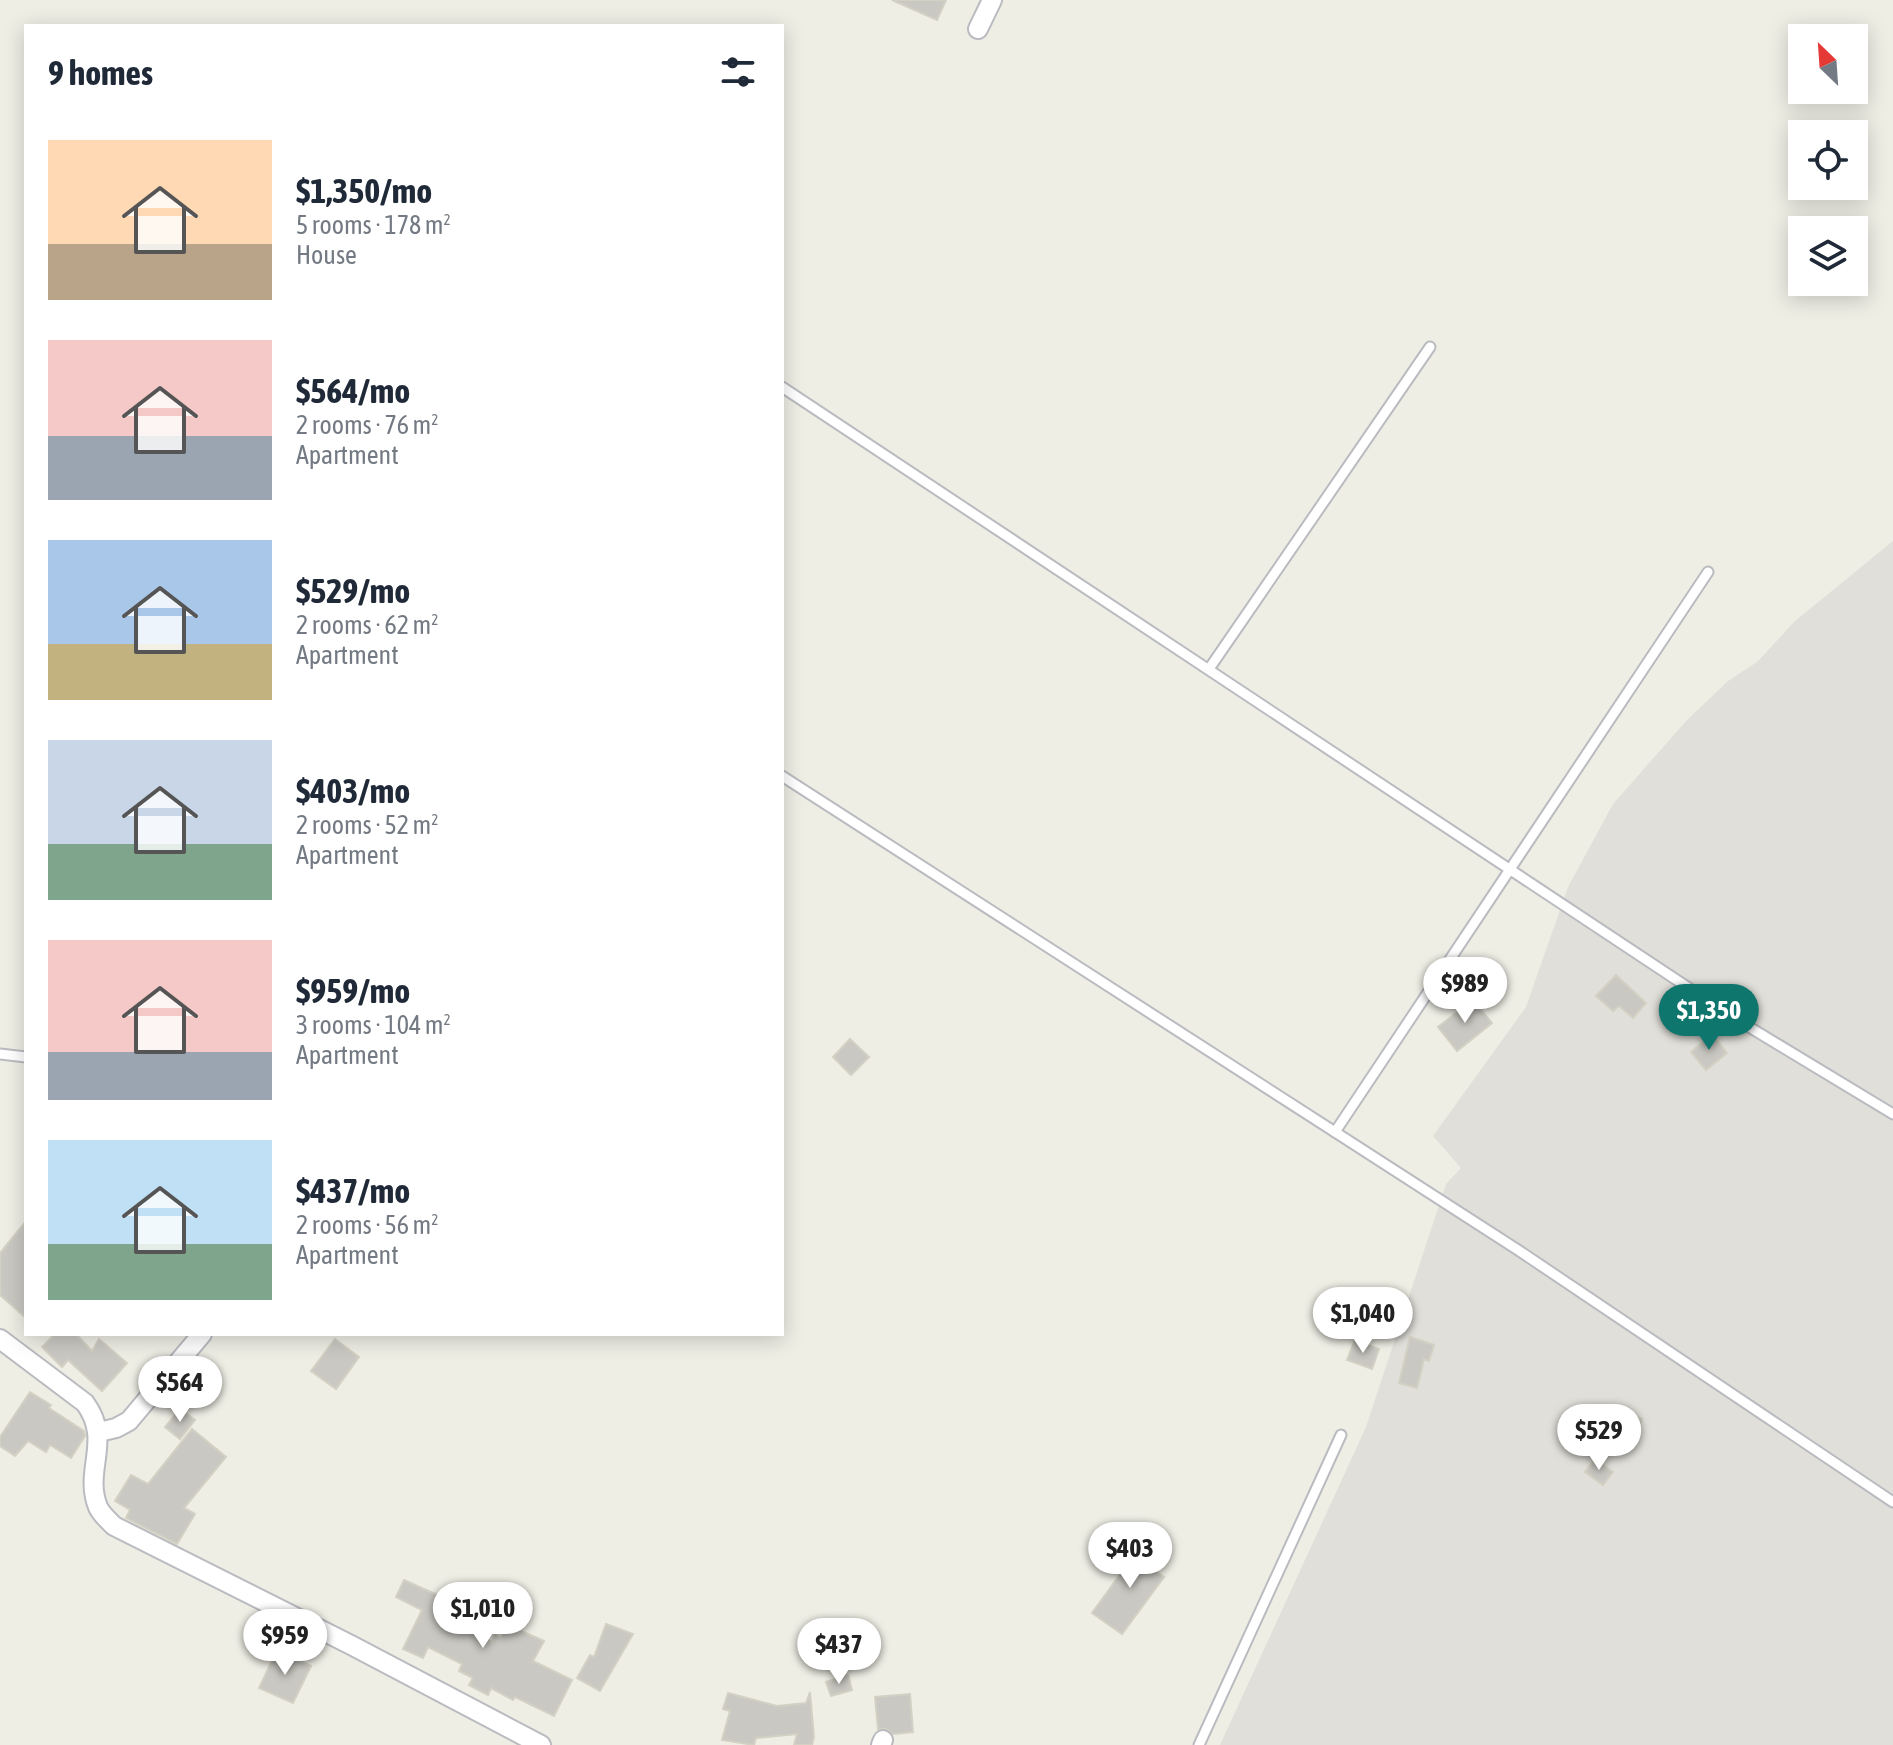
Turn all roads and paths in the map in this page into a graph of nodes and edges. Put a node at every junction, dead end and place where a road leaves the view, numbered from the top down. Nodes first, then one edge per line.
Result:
1 (992, 0) edge
2 (978, 29) dead end
3 (1430, 347) dead end
4 (784, 388) edge
5 (1708, 572) dead end
6 (1209, 669) junction
7 (784, 777) edge
8 (1512, 869) junction
9 (0, 1054) edge
10 (24, 1057) edge
11 (1893, 1114) edge
12 (1335, 1132) junction
13 (200, 1336) edge
14 (0, 1339) edge
15 (99, 1432) junction
16 (1341, 1435) dead end
17 (1893, 1502) edge
18 (541, 1745) edge
19 (1199, 1745) edge

1 - 2 street
3 - 6 lane
4 - 6 lane
5 - 8 lane
6 - 8 lane
7 - 12 lane
8 - 11 lane
8 - 12 lane
9 - 10 lane
12 - 17 lane
13 - 15 street
14 - 15 street
15 - 18 street
16 - 19 lane

